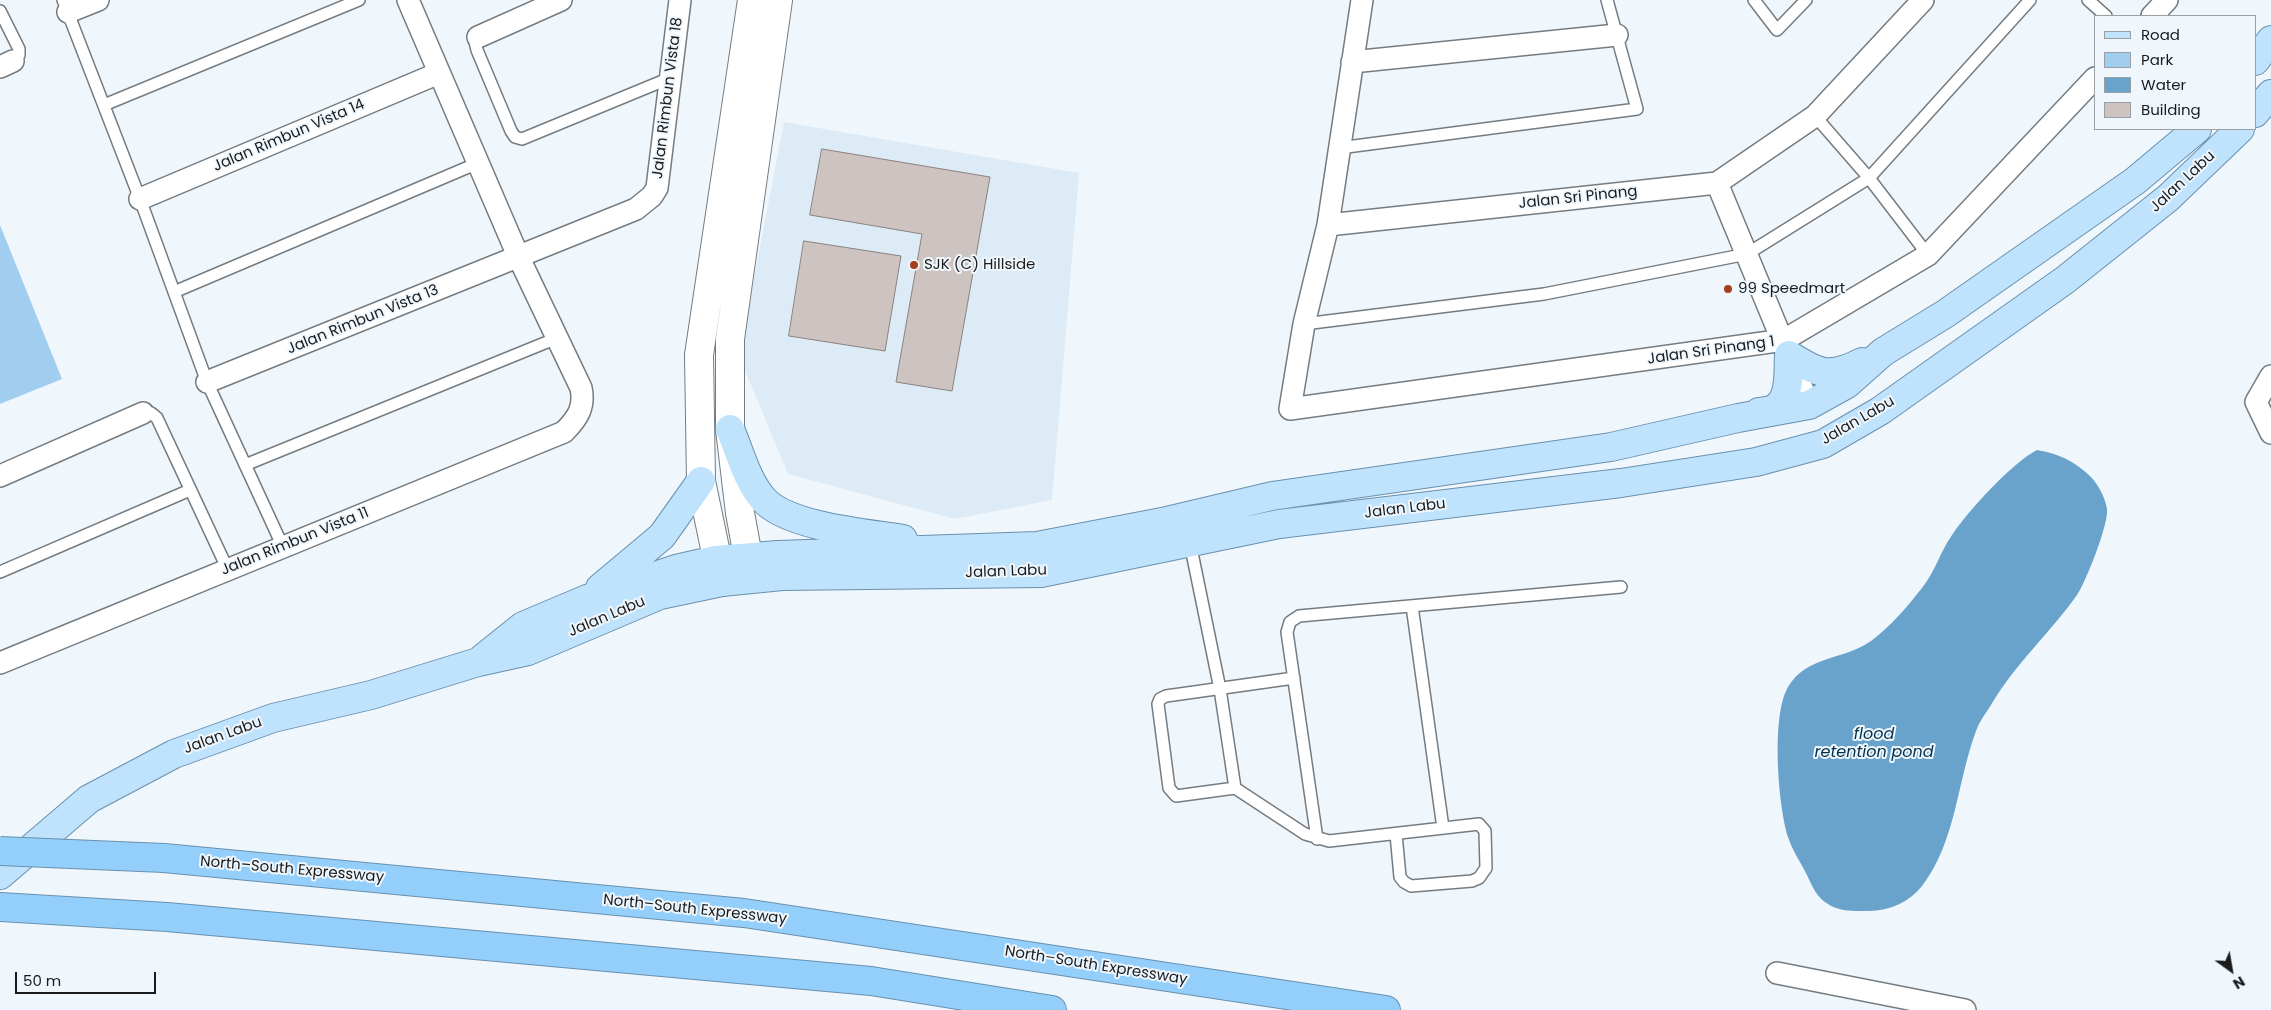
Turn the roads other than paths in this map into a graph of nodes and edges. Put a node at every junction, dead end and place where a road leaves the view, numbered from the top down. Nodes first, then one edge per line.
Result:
1 (98, 0) edge
2 (359, 0) edge
3 (408, 0) edge
4 (561, 0) edge
5 (680, 0) edge
6 (752, 0) edge
7 (778, 0) edge
8 (1362, 0) edge
9 (1607, 0) edge
10 (1754, 0) edge
11 (1806, 0) edge
12 (1923, 0) edge
13 (2030, 0) edge
14 (2088, 0) edge
15 (2166, 0) edge
16 (66, 6) edge
17 (0, 11) edge
18 (2105, 15) edge
19 (2153, 15) edge
20 (1617, 35) junction
21 (478, 37) joint
22 (2271, 40) edge
23 (2256, 60) edge
24 (1352, 62) junction
25 (7, 64) edge
26 (439, 73) junction
27 (670, 78) junction
28 (2094, 79) edge
29 (2271, 94) edge
30 (104, 105) junction
31 (2256, 112) edge
32 (1815, 116) junction
33 (2195, 130) edge
34 (2239, 130) edge
35 (731, 138) junction
36 (759, 141) junction
37 (1339, 148) junction
38 (478, 164) junction
39 (1869, 178) junction
40 (1717, 183) junction
41 (140, 199) junction
42 (1328, 225) junction
43 (1748, 254) junction
44 (1928, 255) junction
45 (519, 258) junction
46 (174, 292) junction
47 (1304, 324) junction
48 (557, 338) junction
49 (1787, 348) junction
50 (1884, 352) junction
51 (2271, 376) edge
52 (207, 382) junction
53 (1809, 405) junction
54 (1880, 411) junction
55 (143, 413) joint
56 (1738, 418) junction
57 (730, 429) junction
58 (2271, 433) edge
59 (245, 465) junction
60 (0, 476) edge
61 (701, 481) junction
62 (190, 490) junction
63 (1190, 543) junction
64 (283, 547) junction
65 (956, 549) junction
66 (750, 567) junction
67 (228, 570) junction
68 (719, 571) junction
69 (0, 572) edge
70 (1621, 587) dead end
71 (587, 599) junction
72 (1412, 606) junction
73 (478, 662) junction
74 (0, 663) edge
75 (1294, 678) junction
76 (1220, 689) junction
77 (1235, 788) junction
78 (1444, 828) junction
79 (1396, 834) junction
80 (1317, 839) junction
81 (0, 851) edge
82 (0, 874) edge
83 (0, 907) edge
84 (1777, 973) dead end
85 (1052, 1010) edge
86 (1386, 1010) edge
87 (1965, 1010) edge

1 - 16 street
2 - 30 lane
3 - 26 street
4 - 21 street
5 - 27 street, Jalan Rimbun Vista 18
6 - 35 street
7 - 36 street
8 - 24 street
9 - 20 lane
10 - 11 lane
12 - 32 street, Jalan Sri Pinang
13 - 39 lane
14 - 18 lane
15 - 19 street
16 - 30 lane
17 - 25 lane
20 - 24 street
20 - 37 lane
21 - 27 lane
22 - 23 main road
24 - 37 street
26 - 38 street
26 - 41 street, Jalan Rimbun Vista 14
27 - 45 street, Jalan Rimbun Vista 18
28 - 44 street, Jalan Sri Pinang 1
29 - 31 main road
30 - 41 lane
32 - 39 lane
32 - 40 street, Jalan Sri Pinang
33 - 50 main road, Jalan Labu
34 - 54 main road, Jalan Labu
35 - 36 street
35 - 61 street
36 - 57 street
37 - 42 street
38 - 45 street
38 - 46 lane
39 - 43 lane
39 - 44 lane
40 - 42 street, Jalan Sri Pinang
40 - 43 street
41 - 46 lane
42 - 47 street
43 - 47 lane
43 - 49 street
44 - 49 street, Jalan Sri Pinang 1
45 - 48 street
45 - 52 street, Jalan Rimbun Vista 13
46 - 52 lane
47 - 49 street, Jalan Sri Pinang 1
48 - 59 lane
48 - 64 street, Jalan Rimbun Vista 11
49 - 50 main road
49 - 53 street
49 - 56 main road
50 - 53 main road, Jalan Labu
51 - 58 street
52 - 59 lane
53 - 54 main road
53 - 56 main road, Jalan Labu
54 - 63 main road, Jalan Labu
55 - 60 street
55 - 62 lane
56 - 65 main road, Jalan Labu
57 - 65 main road
57 - 66 street
59 - 64 lane
61 - 68 street
61 - 71 main road
62 - 67 lane
62 - 69 lane
63 - 66 main road, Jalan Labu
63 - 76 lane
64 - 67 street, Jalan Rimbun Vista 11
65 - 66 main road, Jalan Labu
66 - 68 main road, Jalan Labu
67 - 74 street, Jalan Rimbun Vista 11
68 - 71 main road, Jalan Labu
68 - 73 main road, Jalan Labu
70 - 72 lane
71 - 73 main road, Jalan Labu
72 - 75 lane
72 - 78 lane
73 - 82 main road, Jalan Labu
75 - 76 lane
75 - 80 lane
76 - 77 lane
76 - 77 lane
77 - 80 lane
78 - 79 lane
78 - 79 lane
79 - 80 lane
81 - 86 highway, North–South Expressway, bridge
83 - 85 highway
84 - 87 street

